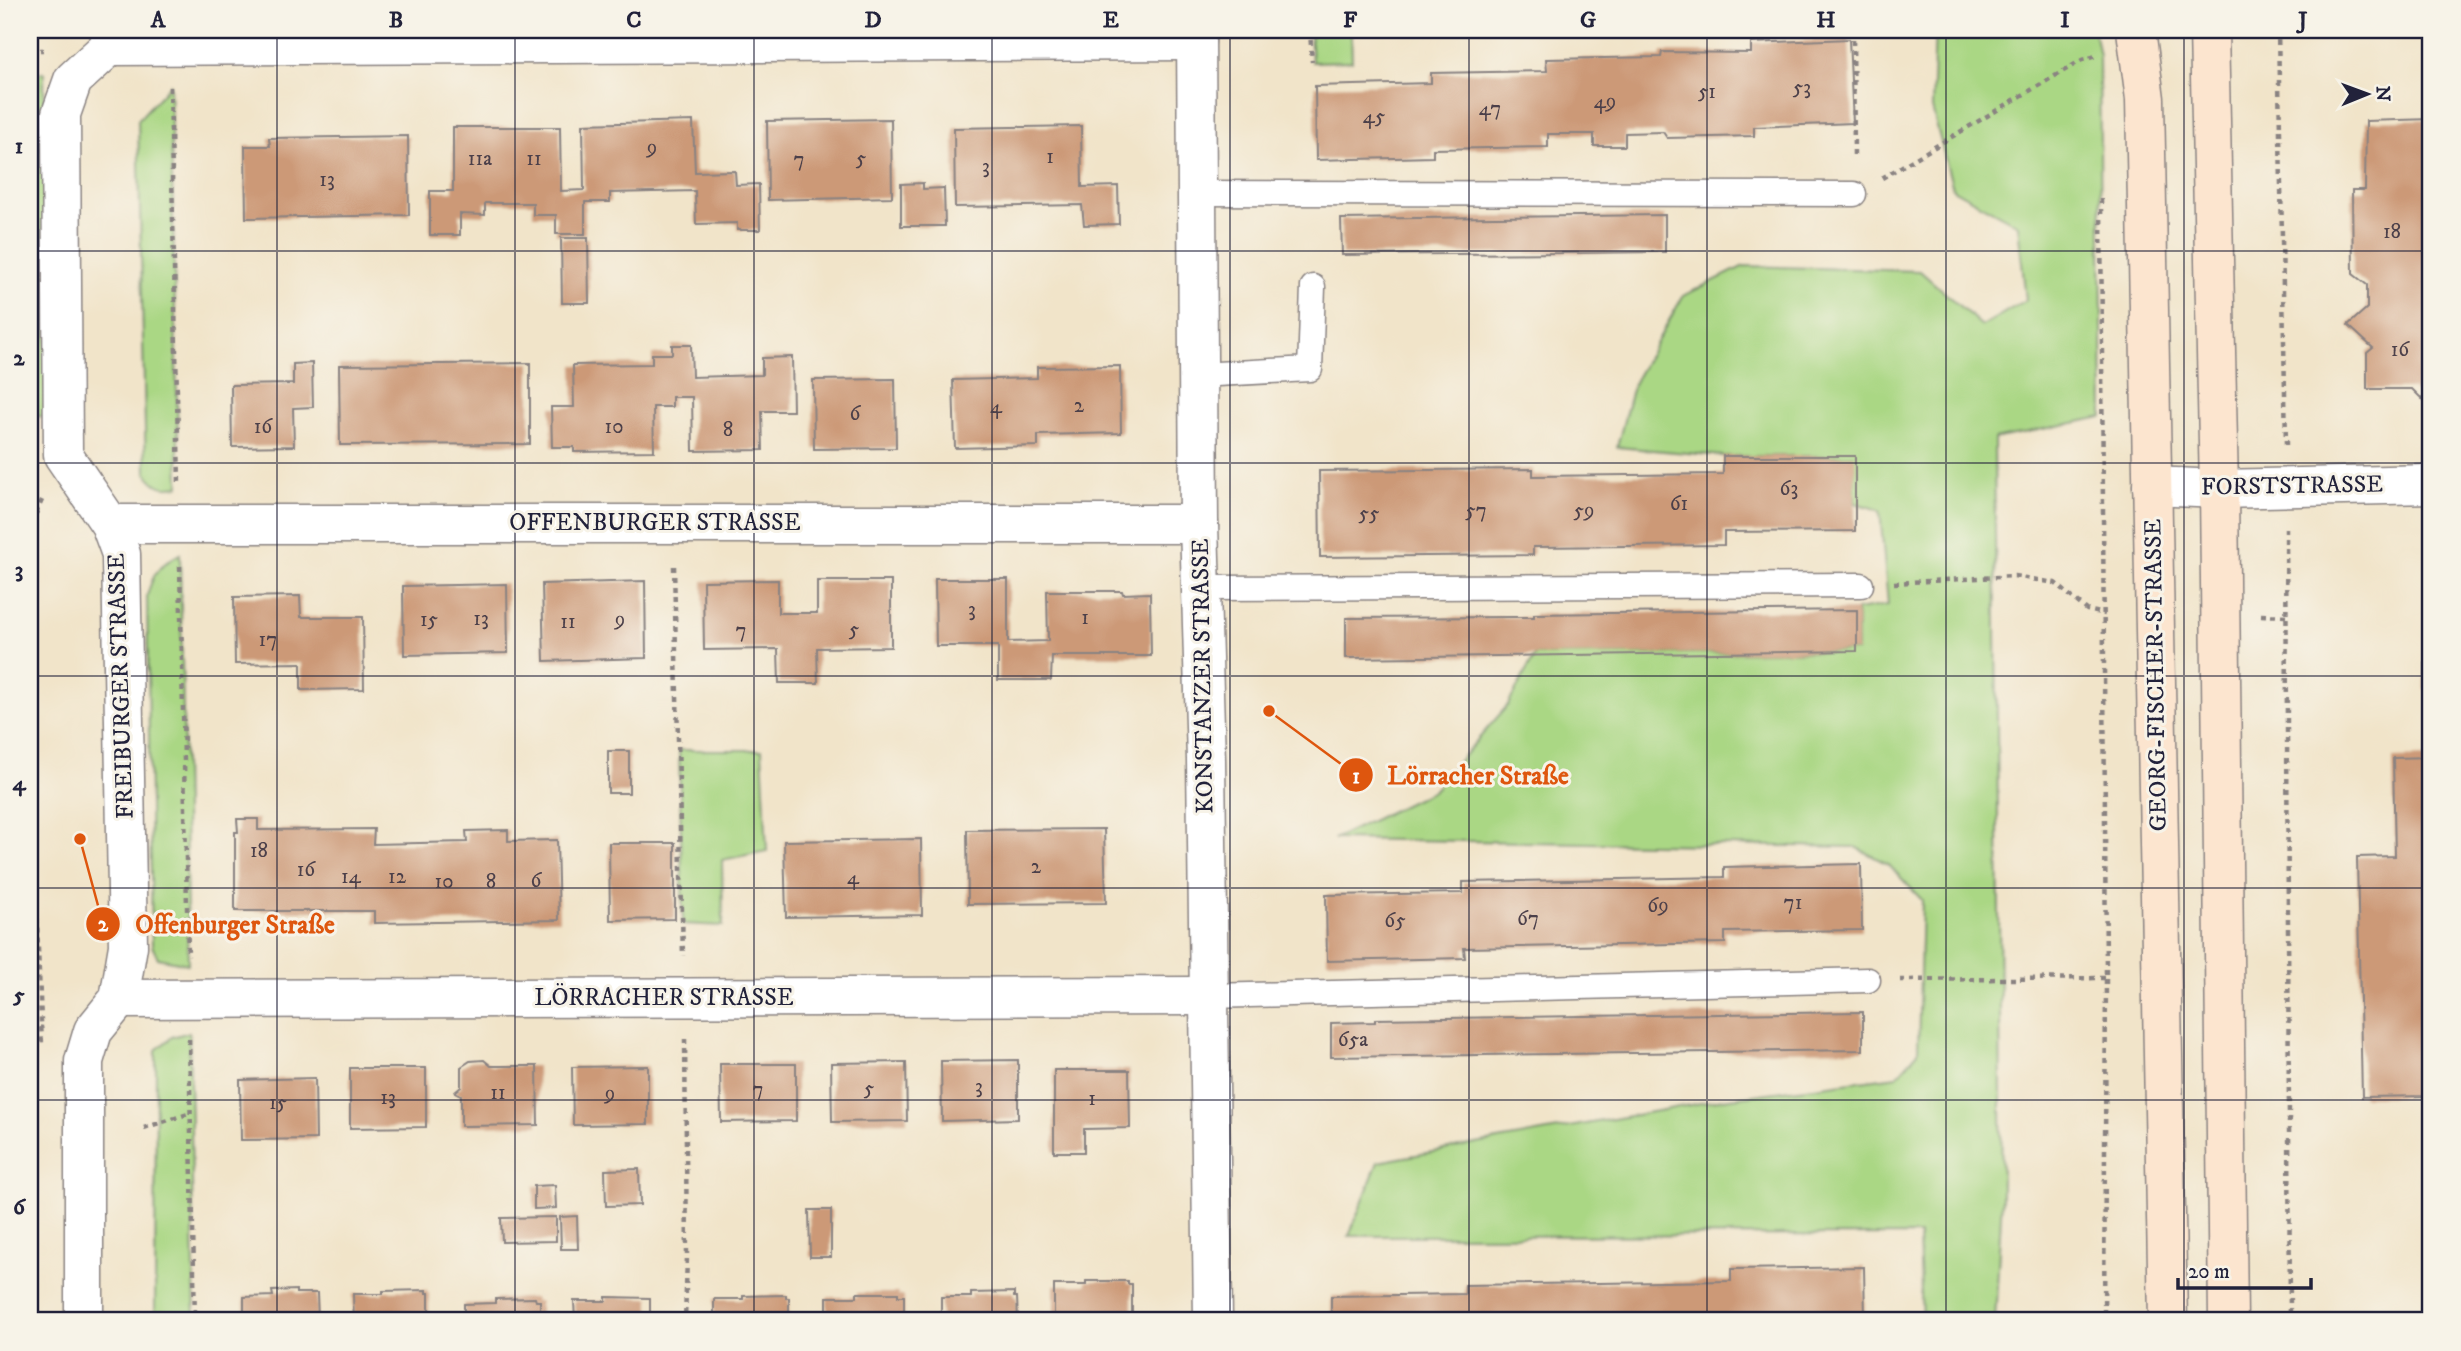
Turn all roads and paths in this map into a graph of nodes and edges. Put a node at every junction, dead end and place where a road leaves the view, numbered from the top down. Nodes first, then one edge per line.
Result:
1 (1310, 30) edge
2 (1853, 30) edge
3 (2136, 30) edge
4 (2209, 30) edge
5 (2278, 30) edge
6 (1196, 36) edge
7 (110, 38) edge
8 (170, 46) junction
9 (2099, 56) dead end
10 (2082, 60) dead end
11 (1311, 62) dead end
12 (2099, 69) dead end
13 (2101, 190) dead end
14 (1196, 193) junction
15 (1854, 194) junction
16 (1313, 287) dead end
17 (1198, 375) junction
18 (47, 464) edge
19 (2431, 484) edge
20 (2152, 486) junction
21 (2285, 486) junction
22 (2219, 489) junction
23 (673, 523) junction
24 (110, 524) junction
25 (180, 524) junction
26 (1199, 524) junction
27 (31, 526) edge
28 (1861, 585) joint
29 (1201, 588) junction
30 (2087, 610) dead end
31 (2106, 978) junction
32 (1868, 980) joint
33 (1209, 996) junction
34 (685, 998) junction
35 (119, 999) junction
36 (189, 1000) junction
37 (42, 1056) dead end
38 (191, 1113) junction
39 (144, 1128) dead end
40 (84, 1321) edge
41 (195, 1321) edge
42 (685, 1321) edge
43 (1213, 1321) edge
44 (2104, 1321) edge
45 (2168, 1321) edge
46 (2228, 1321) edge
47 (2290, 1321) edge

1 - 11 path
2 - 15 path
3 - 20 main road, GEORG-FISCHER-STRASSE
4 - 22 main road
5 - 21 path
6 - 8 street
6 - 14 street, KONSTANZER STRASSE
7 - 8 street
7 - 18 street
8 - 25 path
9 - 12 path
10 - 15 path
13 - 31 path
14 - 15 lane
14 - 17 street, KONSTANZER STRASSE
16 - 17 lane
17 - 26 street, KONSTANZER STRASSE
18 - 24 street, FREIBURGER STRASSE
18 - 27 path
18 - 27 path
19 - 21 street, FORSTSTRASSE
20 - 22 street, FORSTSTRASSE
20 - 45 main road, GEORG-FISCHER-STRASSE
21 - 22 street, FORSTSTRASSE
21 - 47 path
22 - 46 main road
23 - 25 street, OFFENBURGER STRASSE
23 - 26 street, OFFENBURGER STRASSE
23 - 34 path
24 - 25 street, OFFENBURGER STRASSE
24 - 35 street, FREIBURGER STRASSE
25 - 36 path
26 - 29 street, KONSTANZER STRASSE
27 - 37 path
28 - 29 lane
28 - 30 path
29 - 33 street, KONSTANZER STRASSE
31 - 32 path
31 - 44 path
32 - 33 lane
33 - 34 street, LÖRRACHER STRASSE
33 - 43 street, KONSTANZER STRASSE
34 - 36 street, LÖRRACHER STRASSE
34 - 42 path
35 - 36 street, LÖRRACHER STRASSE
35 - 40 street, FREIBURGER STRASSE
36 - 38 path
38 - 39 path
38 - 41 path

